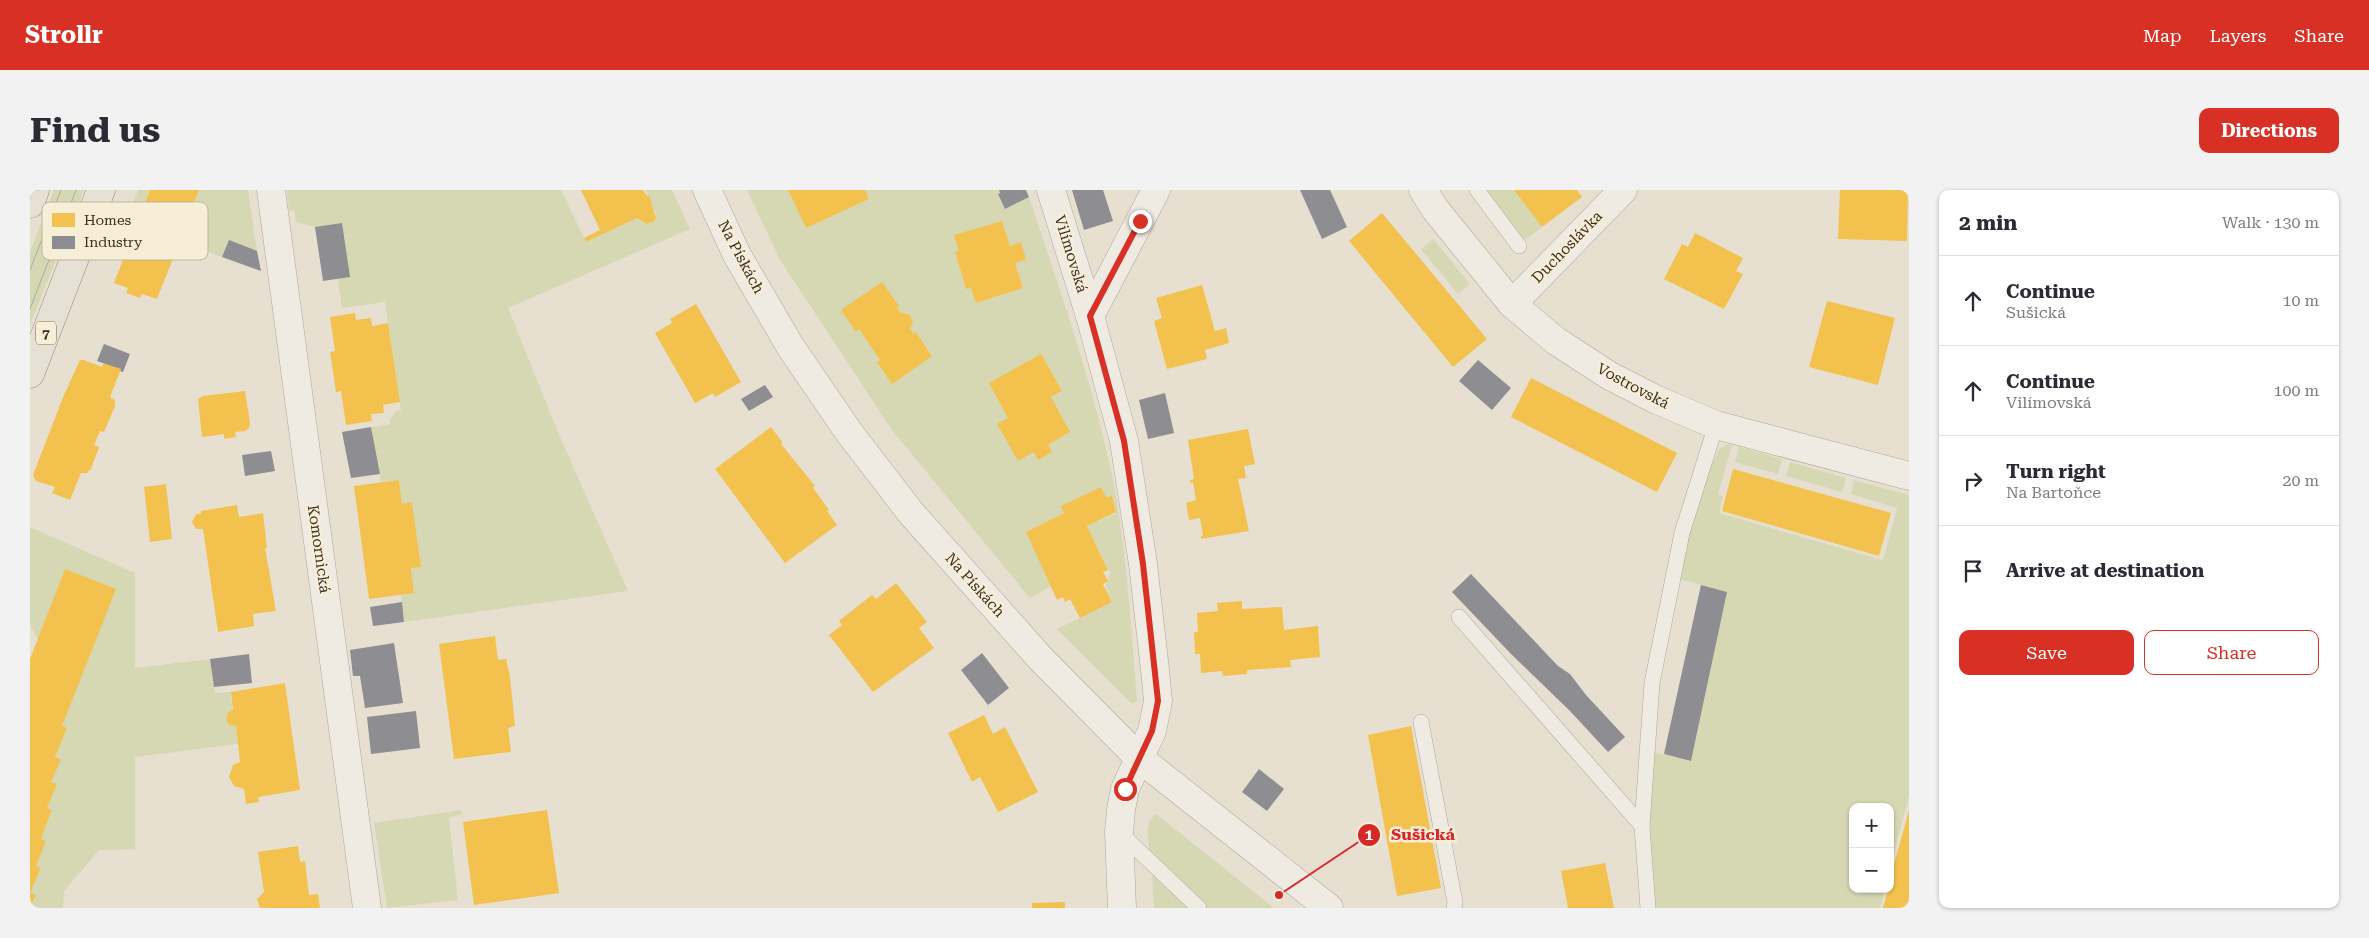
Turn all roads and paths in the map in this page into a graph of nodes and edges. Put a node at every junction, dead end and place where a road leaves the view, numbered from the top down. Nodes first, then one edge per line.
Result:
1 (35, 190) edge
2 (101, 190) edge
3 (271, 190) edge
4 (707, 190) edge
5 (1052, 190) edge
6 (1156, 190) edge
7 (1423, 190) edge
8 (1477, 190) edge
9 (1623, 190) edge
10 (96, 202) edge
11 (30, 204) edge
12 (1519, 246) dead end
13 (74, 260) edge
14 (1512, 304) junction
15 (1090, 316) junction
16 (30, 374) edge
17 (1716, 425) junction
18 (1909, 476) edge
19 (1459, 617) dead end
20 (1421, 722) dead end
21 (1138, 758) junction
22 (1642, 826) junction
23 (1119, 832) junction
24 (367, 908) edge
25 (1122, 908) edge
26 (1200, 908) edge
27 (1329, 908) edge
28 (1454, 908) edge
29 (1648, 908) edge

1 - 11 main road
2 - 10 main road, 7
3 - 24 street, Komornická
4 - 21 street, Na Pískách
5 - 15 street, Vilímovská
6 - 15 street
7 - 14 street, Vostrovská
8 - 12 lane
9 - 14 street, Duchoslávka
13 - 16 main road, 7
14 - 17 street, Vostrovská
15 - 21 street, Vilímovská
17 - 18 street, Vostrovská
17 - 22 lane
19 - 22 lane
20 - 28 lane
21 - 23 street, Vilímovská
21 - 27 street, Na Pískách
22 - 29 lane
23 - 25 street, Vilímovská
23 - 26 lane

